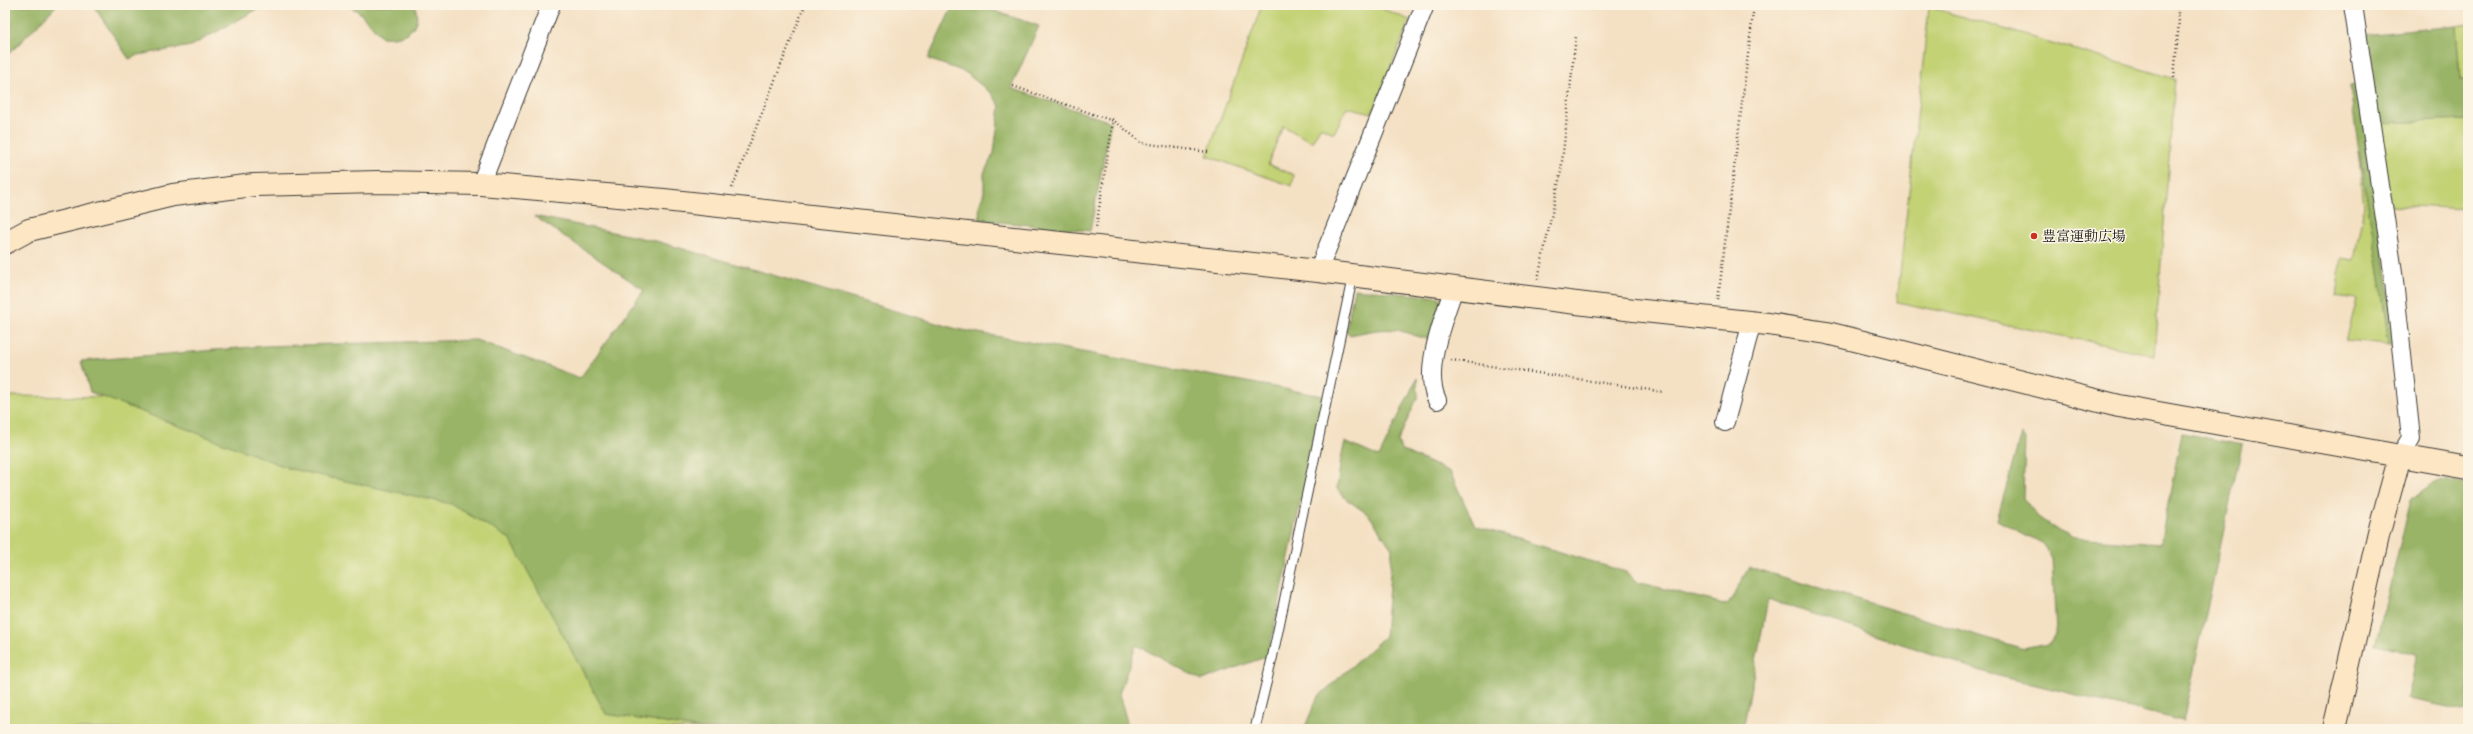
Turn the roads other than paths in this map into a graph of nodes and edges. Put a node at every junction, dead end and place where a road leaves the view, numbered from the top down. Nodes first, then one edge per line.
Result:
1 (551, 5) edge
2 (1426, 5) edge
3 (2353, 5) edge
4 (481, 184) junction
5 (6, 241) edge
6 (1318, 271) junction
7 (1352, 275) junction
8 (1454, 288) junction
9 (1752, 322) junction
10 (1437, 400) dead end
11 (1725, 422) dead end
12 (2400, 456) junction
13 (2468, 468) edge
14 (1255, 729) edge
15 (2334, 729) edge

1 - 4 street
2 - 6 street
3 - 12 street
4 - 5 street
4 - 6 street
6 - 7 street
7 - 8 street
7 - 14 lane
8 - 9 street
8 - 10 street
9 - 11 street
9 - 12 street
12 - 13 street
12 - 15 street

